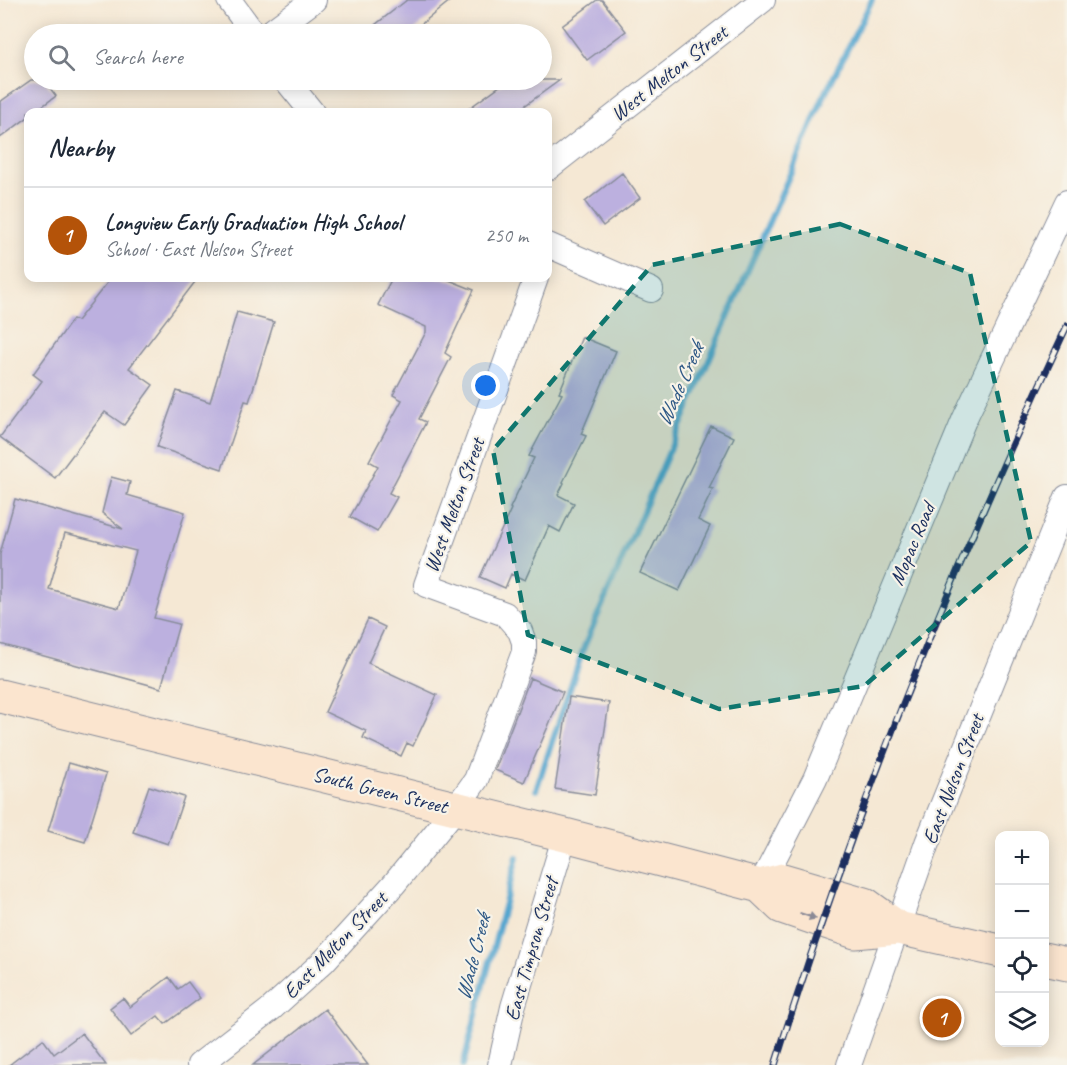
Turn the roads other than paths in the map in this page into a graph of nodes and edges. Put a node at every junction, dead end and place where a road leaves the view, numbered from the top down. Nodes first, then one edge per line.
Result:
1 (229, 0) edge
2 (315, 0) edge
3 (763, 0) edge
4 (247, 24) edge
5 (282, 24) edge
6 (294, 90) edge
7 (309, 108) edge
8 (552, 165) edge
9 (1067, 202) edge
10 (552, 247) edge
11 (535, 282) edge
12 (651, 290) dead end
13 (1067, 496) edge
14 (1061, 527) edge
15 (0, 696) edge
16 (456, 808) junction
17 (566, 835) junction
18 (760, 886) junction
19 (898, 928) junction
20 (995, 950) edge
21 (1049, 960) edge
22 (1067, 964) edge
23 (199, 1065) edge
24 (500, 1065) edge
25 (849, 1065) edge

1 - 4 street
2 - 5 street
3 - 8 street, West Melton Street
6 - 7 street
9 - 18 street, Mopac Road
10 - 12 street
11 - 16 street, West Melton Street
13 - 14 street, East Nelson Street
14 - 19 street, East Nelson Street
15 - 16 street, South Green Street
16 - 17 street, South Green Street
16 - 23 street, East Melton Street
17 - 18 street, South Green Street
17 - 24 street, East Timpson Street
18 - 19 street, South Green Street
19 - 20 street, South Green Street
19 - 25 street, East Nelson Street
21 - 22 street

